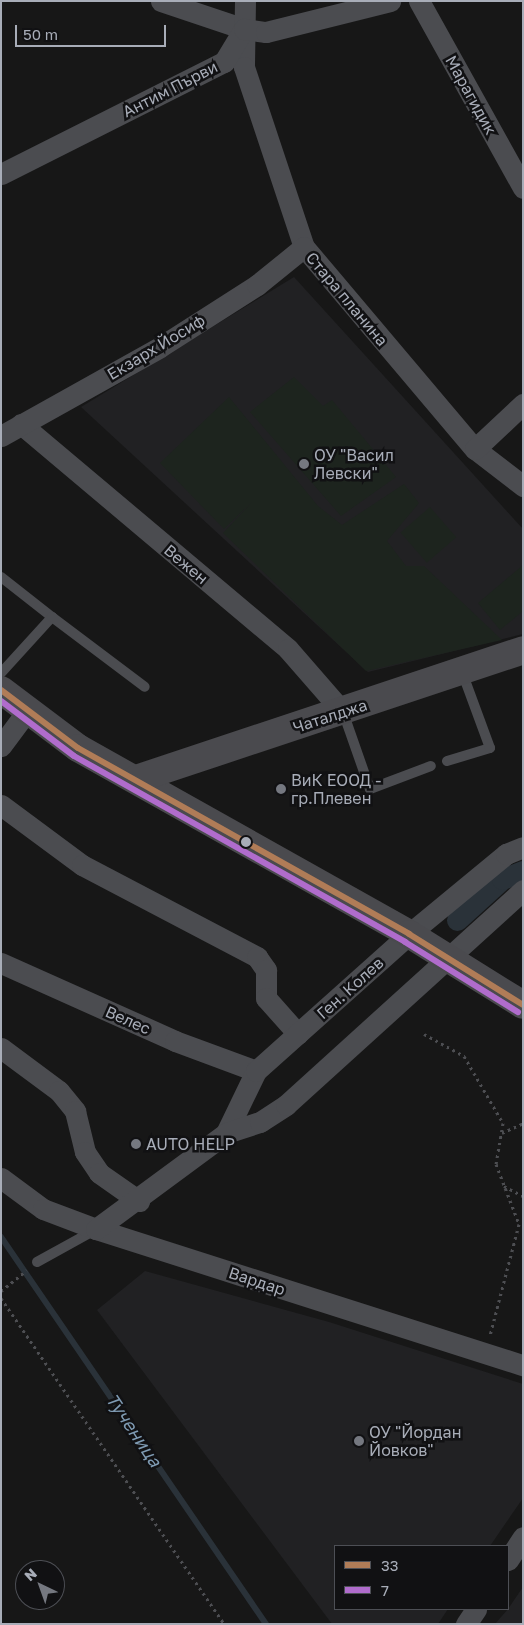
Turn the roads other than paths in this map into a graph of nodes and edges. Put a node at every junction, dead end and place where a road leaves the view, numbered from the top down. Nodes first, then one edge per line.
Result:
1 (161, 1) edge
2 (245, 1) edge
3 (390, 1) edge
4 (419, 1) edge
5 (244, 29) junction
6 (1, 174) edge
7 (523, 188) edge
8 (304, 248) junction
9 (523, 404) edge
10 (514, 422) edge
11 (21, 424) junction
12 (1, 436) edge
13 (476, 449) junction
14 (523, 486) edge
15 (1, 576) edge
16 (52, 618) junction
17 (523, 650) edge
18 (462, 671) junction
19 (1, 673) edge
20 (145, 687) dead end
21 (1, 690) edge
22 (27, 711) junction
23 (343, 712) junction
24 (1, 746) edge
25 (447, 761) dead end
26 (430, 766) dead end
27 (136, 780) junction
28 (1, 805) edge
29 (523, 847) edge
30 (523, 890) edge
31 (409, 934) junction
32 (445, 958) junction
33 (1, 963) edge
34 (523, 1005) edge
35 (298, 1034) junction
36 (1, 1048) edge
37 (256, 1071) junction
38 (226, 1133) junction
39 (1, 1178) edge
40 (139, 1201) junction
41 (96, 1229) junction
42 (37, 1262) dead end
43 (523, 1365) edge
44 (523, 1537) edge
45 (509, 1558) edge
46 (475, 1610) edge
47 (466, 1624) edge

1 - 5 street
2 - 5 street, Стара планина
3 - 5 street
4 - 7 street, Марагидик
5 - 6 street, Антим Първи
5 - 8 street, Стара планина
8 - 11 street, Екзарх Йосиф
8 - 13 street, Стара планина
9 - 10 street
10 - 13 street
11 - 12 street, Екзарх Йосиф
11 - 23 street, Вежен
13 - 14 street, Стара планина
15 - 16 lane
16 - 19 lane
16 - 20 lane
17 - 18 street, Чаталджа
18 - 23 street, Чаталджа
18 - 25 lane
21 - 22 street
22 - 24 street
22 - 27 street
23 - 26 lane
23 - 27 street, Чаталджа
27 - 31 street
28 - 35 street
29 - 31 street, Ген. Колев
30 - 32 street, Ген. Колев
31 - 32 street
31 - 35 street, Ген. Колев
32 - 34 street
32 - 38 street, Ген. Колев
33 - 37 street, Велес
35 - 37 street, Ген. Колев
36 - 40 street
37 - 38 street, Ген. Колев
38 - 40 street, Ген. Колев
39 - 41 street, Вардар
40 - 41 street, Ген. Колев
41 - 42 lane
41 - 43 street, Вардар
44 - 45 street
46 - 47 street

